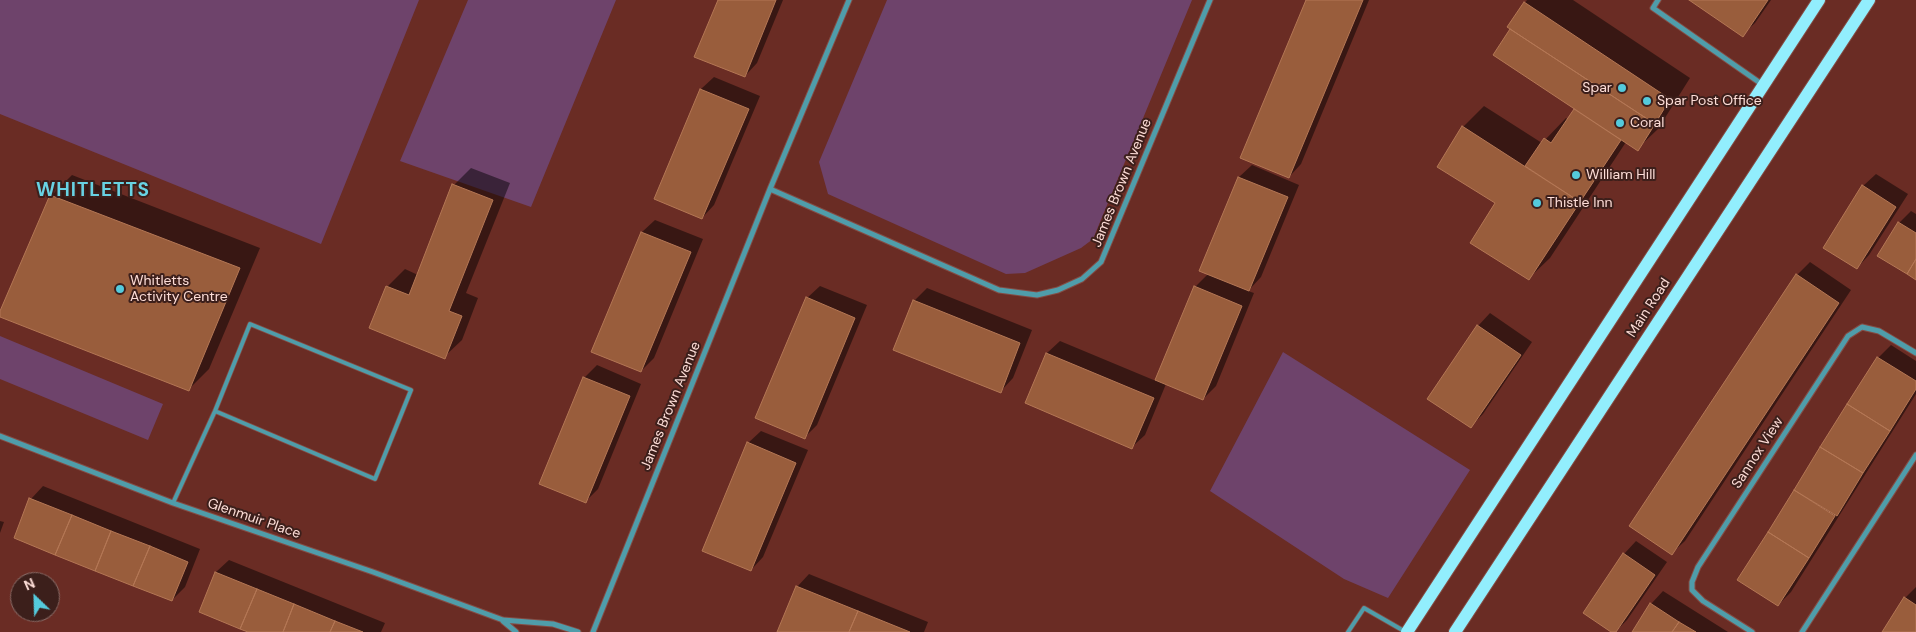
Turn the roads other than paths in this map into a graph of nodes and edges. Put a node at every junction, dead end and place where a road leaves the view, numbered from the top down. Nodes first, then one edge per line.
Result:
1 (849, 0) edge
2 (1210, 0) edge
3 (1658, 0) edge
4 (1819, 0) edge
5 (1868, 0) edge
6 (1763, 85) junction
7 (770, 189) junction
8 (1916, 353) edge
9 (215, 411) junction
10 (0, 436) edge
11 (1916, 455) edge
12 (173, 503) junction
13 (503, 620) junction
14 (516, 632) edge
15 (578, 632) edge
16 (593, 632) edge
17 (1348, 632) edge
18 (1406, 632) edge
19 (1454, 632) edge
20 (1752, 632) edge
21 (1802, 632) edge

1 - 7 street, James Brown Avenue
2 - 7 street, James Brown Avenue
3 - 6 street
4 - 6 main road, Main Road
5 - 19 main road, Main Road
6 - 18 main road, Main Road
7 - 16 street, James Brown Avenue
8 - 20 street, Sannox View
9 - 9 lane
9 - 12 lane
10 - 12 street, Glenmuir Place
11 - 21 street
12 - 13 street, Glenmuir Place
13 - 14 street, Glenmuir Place
13 - 15 street, Glenmuir Place
17 - 18 lane

